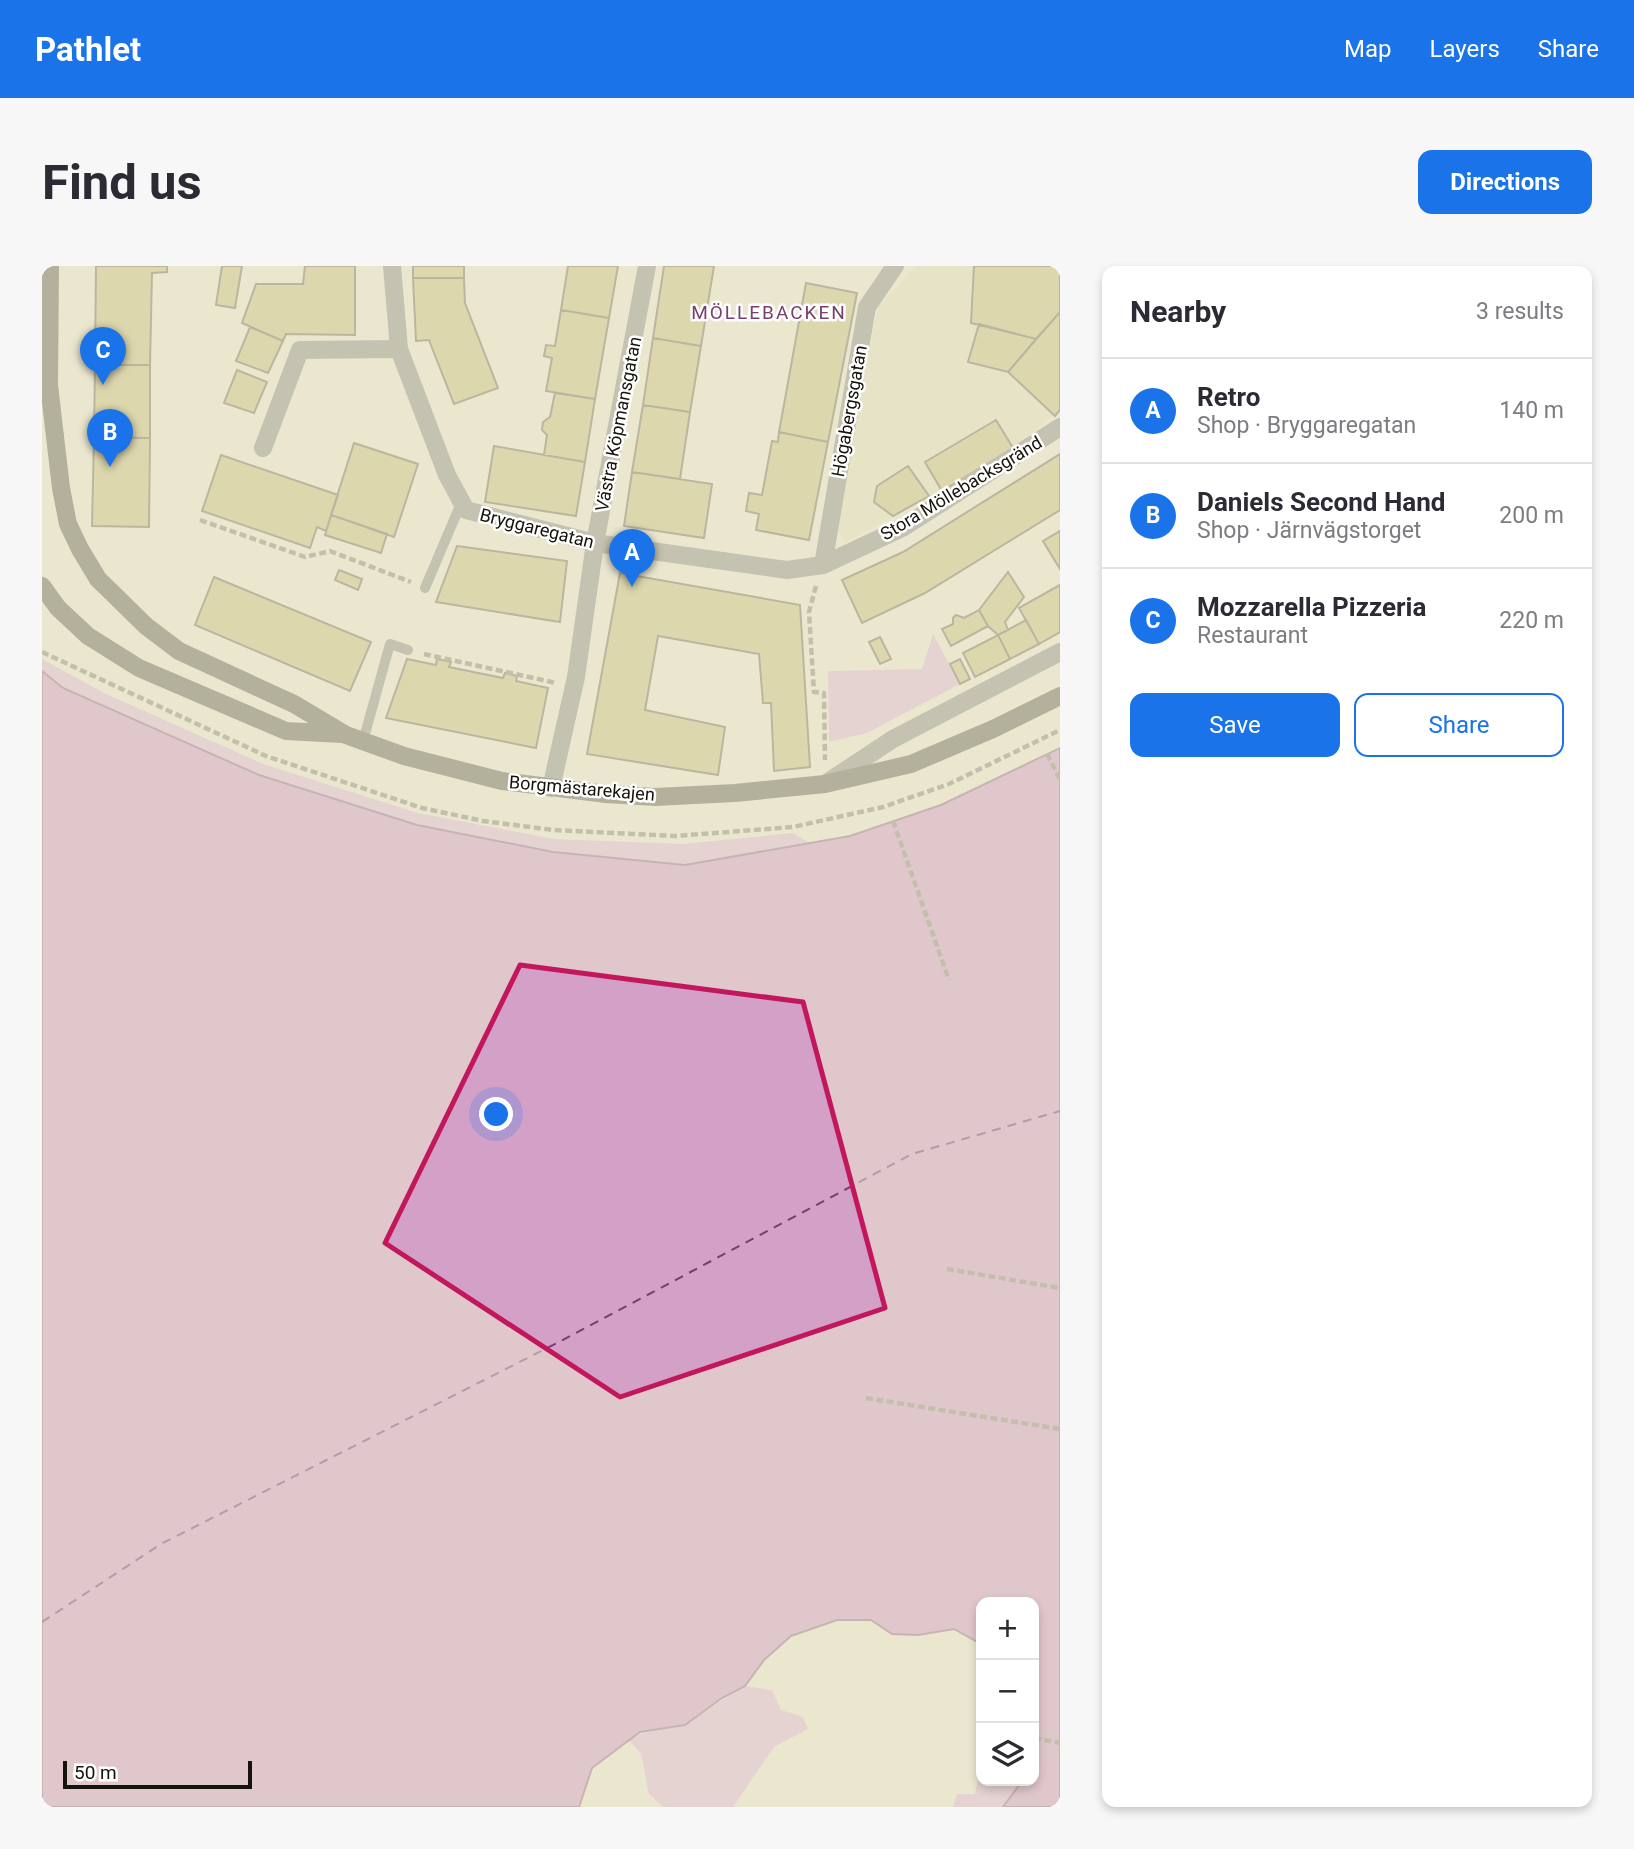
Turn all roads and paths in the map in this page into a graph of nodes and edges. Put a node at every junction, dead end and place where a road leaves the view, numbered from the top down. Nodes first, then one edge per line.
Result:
1 (392, 266) edge
2 (647, 266) edge
3 (895, 266) edge
4 (47, 272) edge
5 (399, 349) junction
6 (1060, 427) edge
7 (263, 449) dead end
8 (462, 501) junction
9 (200, 520) dead end
10 (596, 543) junction
11 (822, 565) junction
12 (42, 586) edge
13 (425, 588) joint
14 (809, 612) dead end
15 (408, 650) joint
16 (1060, 652) edge
17 (574, 687) junction
18 (1060, 696) edge
19 (354, 738) junction
20 (824, 749) dead end
21 (1047, 754) dead end
22 (1060, 779) edge
23 (825, 784) junction
24 (551, 788) junction
25 (893, 821) dead end
26 (949, 980) dead end
27 (947, 1269) dead end
28 (1060, 1287) edge
29 (866, 1398) dead end
30 (1060, 1429) edge
31 (1039, 1739) edge
32 (1060, 1743) edge

1 - 5 street, Bryggaregatan
2 - 10 street, Västra Köpmansgatan
3 - 11 street, Högabergsgatan
4 - 19 main road, Borgmästarekajen
5 - 7 street
5 - 8 street, Bryggaregatan
6 - 11 street, Stora Möllebacksgränd
8 - 10 street, Bryggaregatan
8 - 13 lane
9 - 13 path
10 - 11 street, Bryggaregatan
10 - 17 street, Västra Köpmansgatan
12 - 19 main road, Borgmästarekajen
14 - 20 path
15 - 17 path
15 - 19 lane
16 - 23 street, Borgmästarekajen
17 - 24 street, Västra Köpmansgatan
18 - 23 main road, Borgmästarekajen
19 - 24 main road, Borgmästarekajen
21 - 22 path
23 - 24 main road, Borgmästarekajen
25 - 26 path
27 - 28 path
29 - 30 path
31 - 32 path

